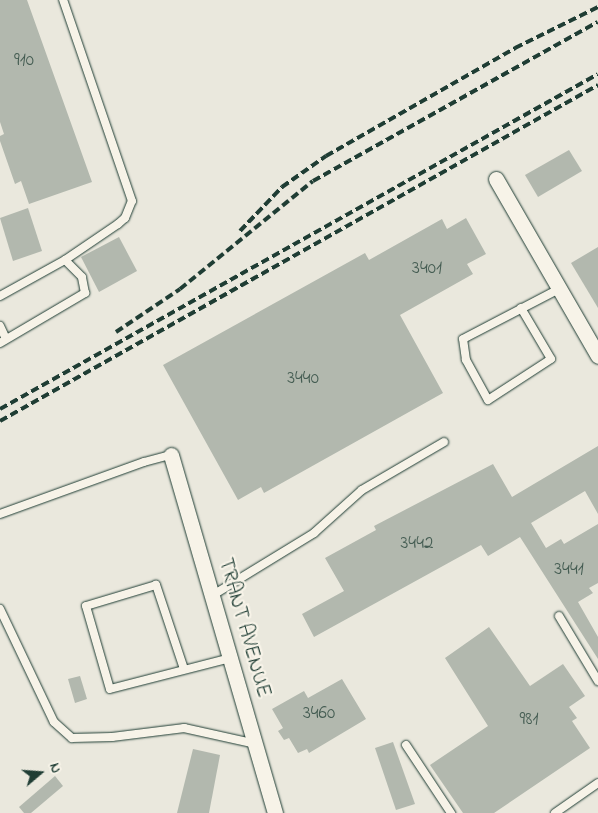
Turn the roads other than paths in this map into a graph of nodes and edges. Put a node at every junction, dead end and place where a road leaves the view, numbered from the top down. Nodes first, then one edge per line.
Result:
1 (63, 0) edge
2 (496, 179) dead end
3 (65, 260) junction
4 (559, 289) junction
5 (0, 296) edge
6 (521, 308) junction
7 (0, 326) edge
8 (3, 341) edge
9 (598, 356) edge
10 (444, 442) dead end
11 (171, 455) joint
12 (0, 514) edge
13 (213, 596) junction
14 (0, 609) edge
15 (559, 616) dead end
16 (231, 658) junction
17 (184, 669) junction
18 (598, 681) edge
19 (256, 744) junction
20 (406, 745) dead end
21 (598, 783) edge
22 (275, 813) edge
23 (451, 813) edge
24 (555, 813) edge

1 - 3 lane
2 - 4 street
3 - 5 lane
3 - 8 lane
4 - 6 lane
4 - 9 street
6 - 6 lane
7 - 8 lane
10 - 13 lane
11 - 12 lane
11 - 13 street, TRANT AVENUE
13 - 16 street, TRANT AVENUE
14 - 19 lane
15 - 18 lane
16 - 17 lane
16 - 19 street, TRANT AVENUE
17 - 17 lane
19 - 22 street, TRANT AVENUE
20 - 23 lane
21 - 24 lane

